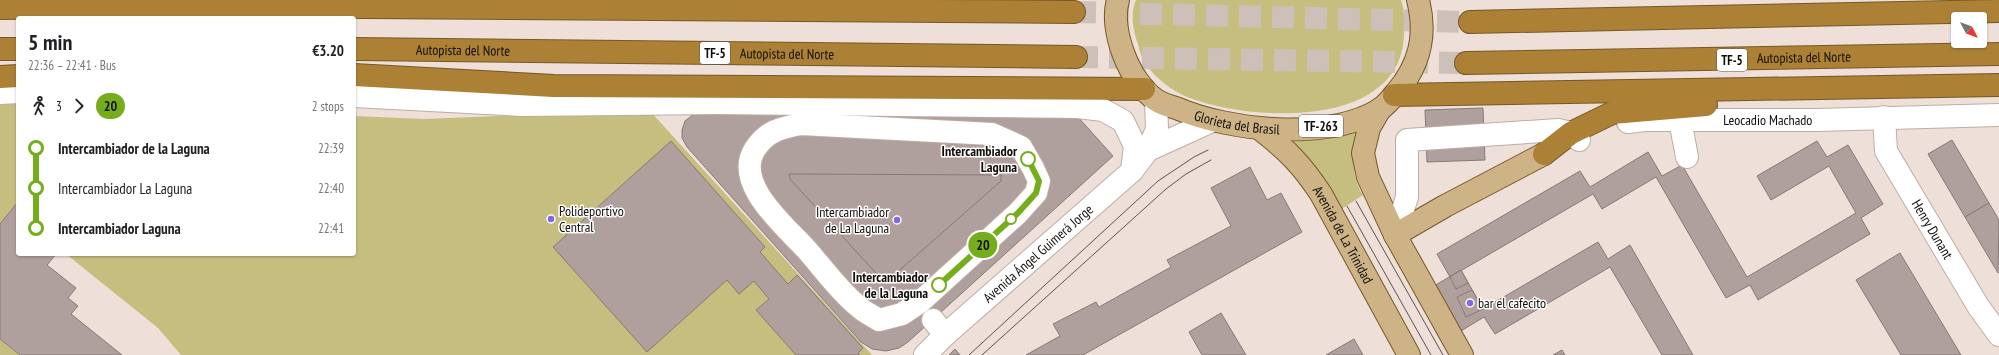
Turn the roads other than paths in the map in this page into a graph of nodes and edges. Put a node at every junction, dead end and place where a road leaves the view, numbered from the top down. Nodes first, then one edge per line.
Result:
1 (1118, 0) edge
2 (1418, 0) edge
3 (197, 3) edge
4 (0, 8) edge
5 (1999, 11) edge
6 (1074, 12) tunnel mouth
7 (1470, 22) tunnel mouth
8 (0, 49) edge
9 (16, 49) edge
10 (356, 49) edge
11 (1999, 54) edge
12 (1076, 57) tunnel mouth
13 (1466, 63) tunnel mouth
14 (356, 75) edge
15 (16, 76) edge
16 (0, 77) edge
17 (1999, 85) edge
18 (1957, 86) junction
19 (1070, 88) junction
20 (16, 92) edge
21 (0, 93) edge
22 (1150, 95) junction
23 (356, 96) edge
24 (1387, 102) junction
25 (869, 105) junction
26 (918, 105) junction
27 (1036, 107) junction
28 (1999, 115) edge
29 (1884, 117) junction
30 (1680, 120) junction
31 (1212, 121) junction
32 (1260, 129) junction
33 (898, 130) junction
34 (1575, 136) junction
35 (1142, 148) junction
36 (1544, 154) joint
37 (1687, 157) dead end
38 (1407, 185) junction
39 (1378, 202) junction
40 (1395, 235) junction
41 (1998, 331) edge
42 (925, 355) edge
43 (1409, 355) edge
44 (1462, 355) edge

1 - 22 main road
2 - 24 main road
3 - 4 highway
3 - 6 highway
5 - 7 highway
8 - 9 highway
10 - 12 highway, Autopista del Norte / TF-5
11 - 13 highway, Autopista del Norte / TF-5
14 - 19 highway
15 - 16 highway
17 - 18 highway
18 - 24 highway
18 - 34 highway
19 - 22 highway
19 - 27 street
20 - 21 street
22 - 31 main road, Glorieta del Brasil / TF-263
22 - 35 street, Avenida Ángel Guimerá Jorge
23 - 25 street
24 - 32 main road, Glorieta del Brasil / TF-263
24 - 39 main road
25 - 26 street
25 - 33 street
26 - 27 street
26 - 33 street
27 - 35 street
28 - 29 street, Leocadio Machado
29 - 30 street, Leocadio Machado
29 - 41 street, Henry Dunant
30 - 34 street, Leocadio Machado
30 - 37 street
31 - 32 main road, Glorieta del Brasil / TF-263
31 - 35 street, Avenida Ángel Guimerá Jorge
32 - 43 main road, Avenida de La Trinidad
33 - 33 street
34 - 36 highway
34 - 38 street
35 - 42 street, Avenida Ángel Guimerá Jorge
36 - 40 main road
38 - 39 street
38 - 40 street
39 - 40 main road
40 - 44 main road

